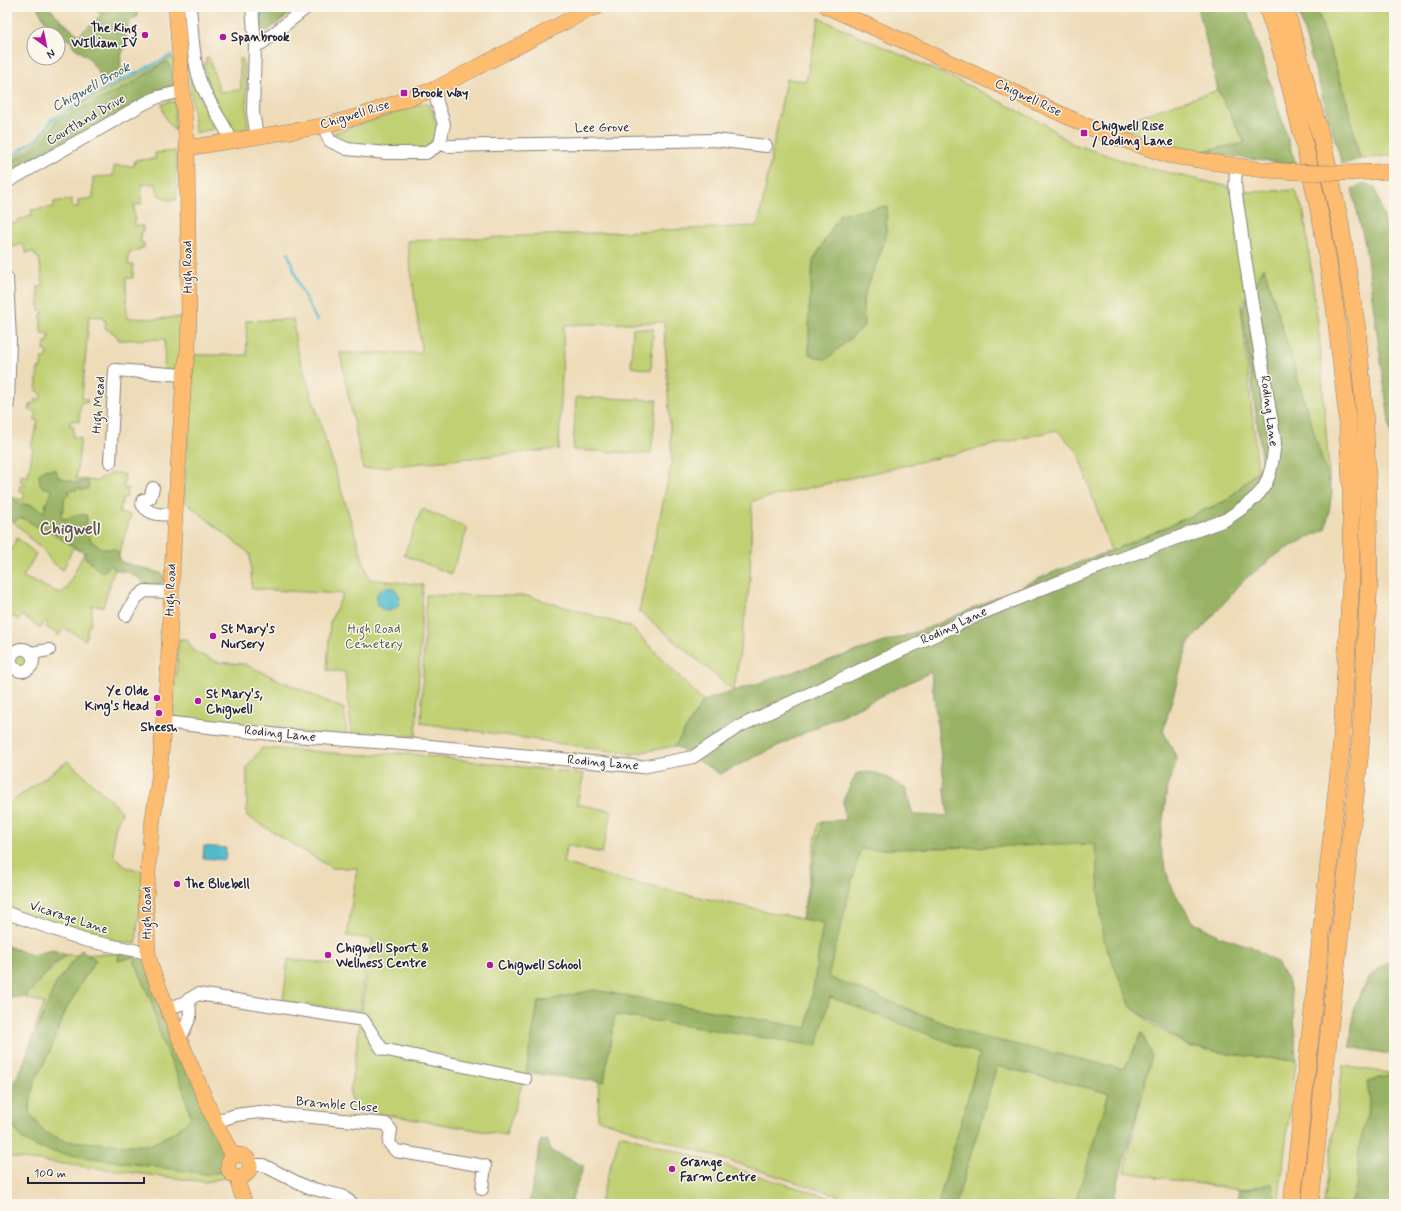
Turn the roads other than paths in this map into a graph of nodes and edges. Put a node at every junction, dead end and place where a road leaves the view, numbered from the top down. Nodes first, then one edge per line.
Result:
1 (176, 7) edge
2 (190, 7) edge
3 (252, 7) edge
4 (307, 7) edge
5 (598, 7) edge
6 (827, 7) edge
7 (1267, 7) edge
8 (1285, 7) edge
9 (255, 46) junction
10 (434, 89) junction
11 (183, 91) junction
12 (323, 126) junction
13 (257, 137) junction
14 (232, 141) junction
15 (440, 144) junction
16 (766, 146) dead end
17 (187, 148) junction
18 (1237, 167) junction
19 (1394, 171) edge
20 (7, 182) edge
21 (7, 278) edge
22 (184, 375) junction
23 (7, 409) edge
24 (110, 462) dead end
25 (153, 488) dead end
26 (175, 514) junction
27 (171, 592) junction
28 (126, 615) dead end
29 (11, 650) edge
30 (49, 650) dead end
31 (31, 653) junction
32 (164, 722) junction
33 (7, 913) edge
34 (148, 953) junction
35 (189, 1000) junction
36 (168, 1010) junction
37 (180, 1039) junction
38 (525, 1079) dead end
39 (215, 1122) junction
40 (233, 1156) junction
41 (250, 1166) junction
42 (239, 1178) junction
43 (482, 1189) dead end
44 (245, 1204) edge
45 (353, 1204) edge
46 (1292, 1204) edge
47 (1310, 1204) edge

1 - 11 main road, High Road
2 - 14 street
3 - 9 street
4 - 9 street
5 - 10 main road, Chigwell Rise
6 - 18 main road, Chigwell Rise
7 - 46 highway
8 - 47 highway
9 - 13 street
10 - 12 main road, Chigwell Rise
10 - 15 street
11 - 17 main road, High Road
11 - 20 street, Courtland Drive
12 - 13 main road, Chigwell Rise
12 - 15 street
13 - 14 main road, Chigwell Rise
14 - 17 main road, Chigwell Rise
15 - 16 street, Lee Grove
17 - 22 main road, High Road
18 - 19 main road, bridge
18 - 32 street, Roding Lane
21 - 23 street
22 - 24 street, High Mead
22 - 26 main road, High Road
25 - 26 street
26 - 27 main road, High Road
27 - 28 street
27 - 32 main road, High Road
29 - 31 street
29 - 31 street
30 - 31 street
32 - 34 main road, High Road
33 - 34 street, Vicarage Lane
34 - 36 main road, High Road
35 - 36 street
35 - 37 street
35 - 38 street
36 - 37 main road, High Road
37 - 39 main road, High Road
39 - 40 main road, High Road
39 - 43 street, Bramble Close
40 - 41 main road
40 - 42 main road
41 - 42 main road
41 - 45 street
42 - 44 main road

